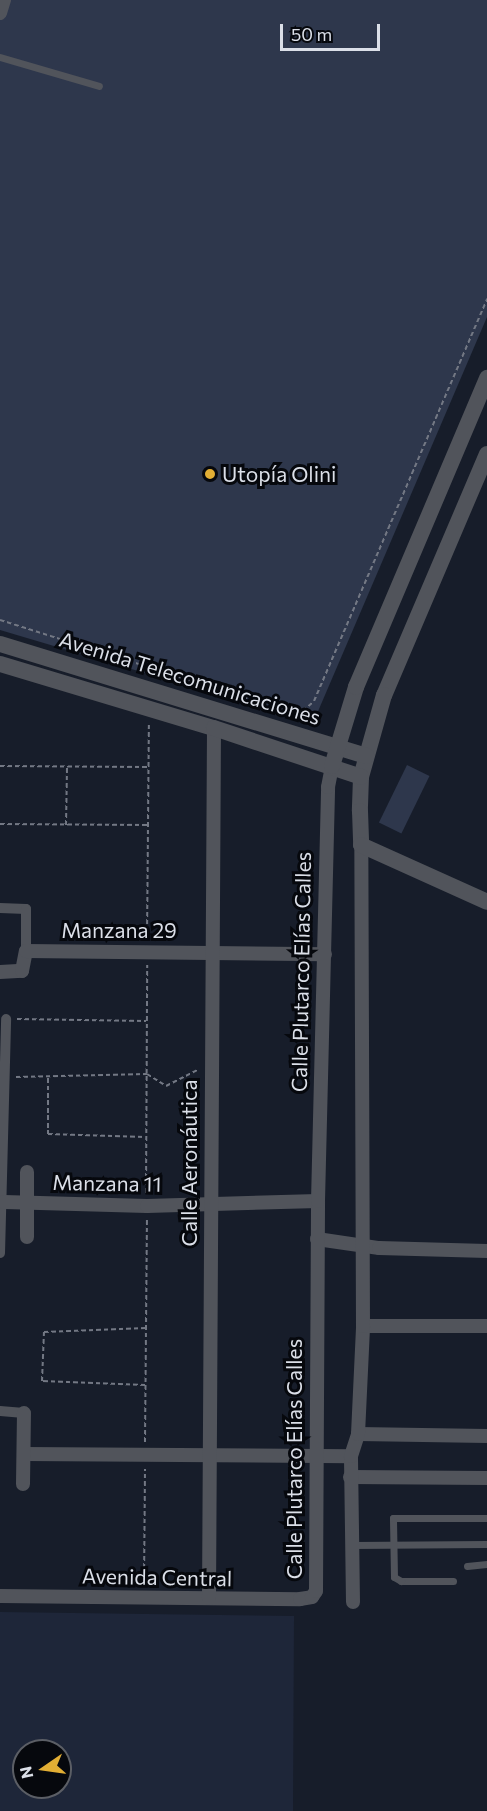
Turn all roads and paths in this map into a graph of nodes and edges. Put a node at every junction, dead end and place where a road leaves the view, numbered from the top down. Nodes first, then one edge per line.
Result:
1 (4, 0) edge
2 (0, 13) edge
3 (0, 57) edge
4 (99, 86) dead end
5 (487, 299) edge
6 (487, 378) edge
7 (487, 454) edge
8 (0, 620) edge
9 (0, 645) edge
10 (0, 664) edge
11 (149, 708) junction
12 (214, 728) junction
13 (338, 746) junction
14 (366, 756) junction
15 (0, 766) edge
16 (67, 766) junction
17 (332, 766) junction
18 (148, 767) junction
19 (361, 777) junction
20 (0, 824) edge
21 (66, 825) junction
22 (149, 825) junction
23 (361, 845) junction
24 (486, 900) edge
25 (0, 908) edge
26 (26, 951) junction
27 (147, 951) junction
28 (212, 952) junction
29 (326, 954) junction
30 (0, 972) edge
31 (6, 1019) joint
32 (147, 1021) junction
33 (211, 1064) junction
34 (147, 1074) junction
35 (5, 1076) junction
36 (48, 1078) junction
37 (146, 1137) junction
38 (27, 1172) dead end
39 (318, 1201) junction
40 (4, 1202) junction
41 (27, 1202) junction
42 (209, 1204) junction
43 (147, 1206) junction
44 (27, 1237) dead end
45 (317, 1239) junction
46 (362, 1244) junction
47 (487, 1251) edge
48 (0, 1253) edge
49 (363, 1326) junction
50 (487, 1326) edge
51 (146, 1328) junction
52 (145, 1385) junction
53 (0, 1411) edge
54 (24, 1413) joint
55 (358, 1434) junction
56 (487, 1436) edge
57 (24, 1454) junction
58 (145, 1454) junction
59 (209, 1456) junction
60 (351, 1456) junction
61 (315, 1457) junction
62 (350, 1477) junction
63 (487, 1478) edge
64 (23, 1484) dead end
65 (487, 1518) edge
66 (487, 1544) edge
67 (352, 1545) junction
68 (392, 1546) junction
69 (487, 1564) edge
70 (467, 1566) dead end
71 (453, 1581) dead end
72 (0, 1596) edge
73 (312, 1597) joint
74 (144, 1598) junction
75 (209, 1598) junction
76 (353, 1602) dead end

1 - 2 street
3 - 4 lane
5 - 8 path
6 - 13 street, Calle Plutarco Elías Calles
7 - 14 street
9 - 13 street, Avenida Telecomunicaciones
10 - 11 street, Avenida Telecomunicaciones
11 - 12 street, Avenida Telecomunicaciones
11 - 18 path
12 - 17 street, Avenida Telecomunicaciones
12 - 28 street, Calle Aeronáutica
13 - 14 street, Avenida Telecomunicaciones
13 - 17 street, Calle Plutarco Elías Calles
14 - 19 street
15 - 16 path
16 - 18 path
16 - 21 path
17 - 19 street, Avenida Telecomunicaciones
17 - 29 street, Calle Plutarco Elías Calles
18 - 22 path
19 - 23 street
20 - 21 path
21 - 22 path
22 - 27 path
23 - 24 street
23 - 46 street
25 - 26 street
26 - 27 street, Manzana 29
26 - 30 street
27 - 28 street, Manzana 29
27 - 32 path
28 - 29 street, Manzana 29
28 - 33 street, Calle Aeronáutica
29 - 39 street, Calle Plutarco Elías Calles
31 - 32 path
31 - 35 street
32 - 34 path
33 - 34 path
33 - 42 street, Calle Aeronáutica
34 - 36 path
34 - 37 path
35 - 36 path
35 - 40 street
36 - 37 path
37 - 43 path
38 - 41 street
39 - 42 street, Manzana 11
39 - 45 street, Calle Plutarco Elías Calles
40 - 41 street, Manzana 11
40 - 48 street
41 - 43 street, Manzana 11
41 - 44 street
42 - 43 street, Manzana 11
42 - 59 street, Calle Aeronáutica
43 - 51 path
45 - 46 street
45 - 61 street, Calle Plutarco Elías Calles
46 - 47 street
46 - 49 street
49 - 50 street
49 - 55 street
51 - 52 path
51 - 52 path
52 - 58 path
53 - 54 street
54 - 57 street
55 - 56 street
55 - 60 street
57 - 58 street
57 - 64 street
58 - 59 street
58 - 74 path
59 - 61 street
59 - 75 street, Calle Aeronáutica
60 - 61 street
60 - 62 street
61 - 73 street, Calle Plutarco Elías Calles
62 - 63 street
62 - 67 street
65 - 68 lane
66 - 68 lane
67 - 68 lane
67 - 76 street
68 - 71 lane
69 - 70 lane
72 - 74 street, Avenida Central
73 - 75 street, Avenida Central
74 - 75 street, Avenida Central

